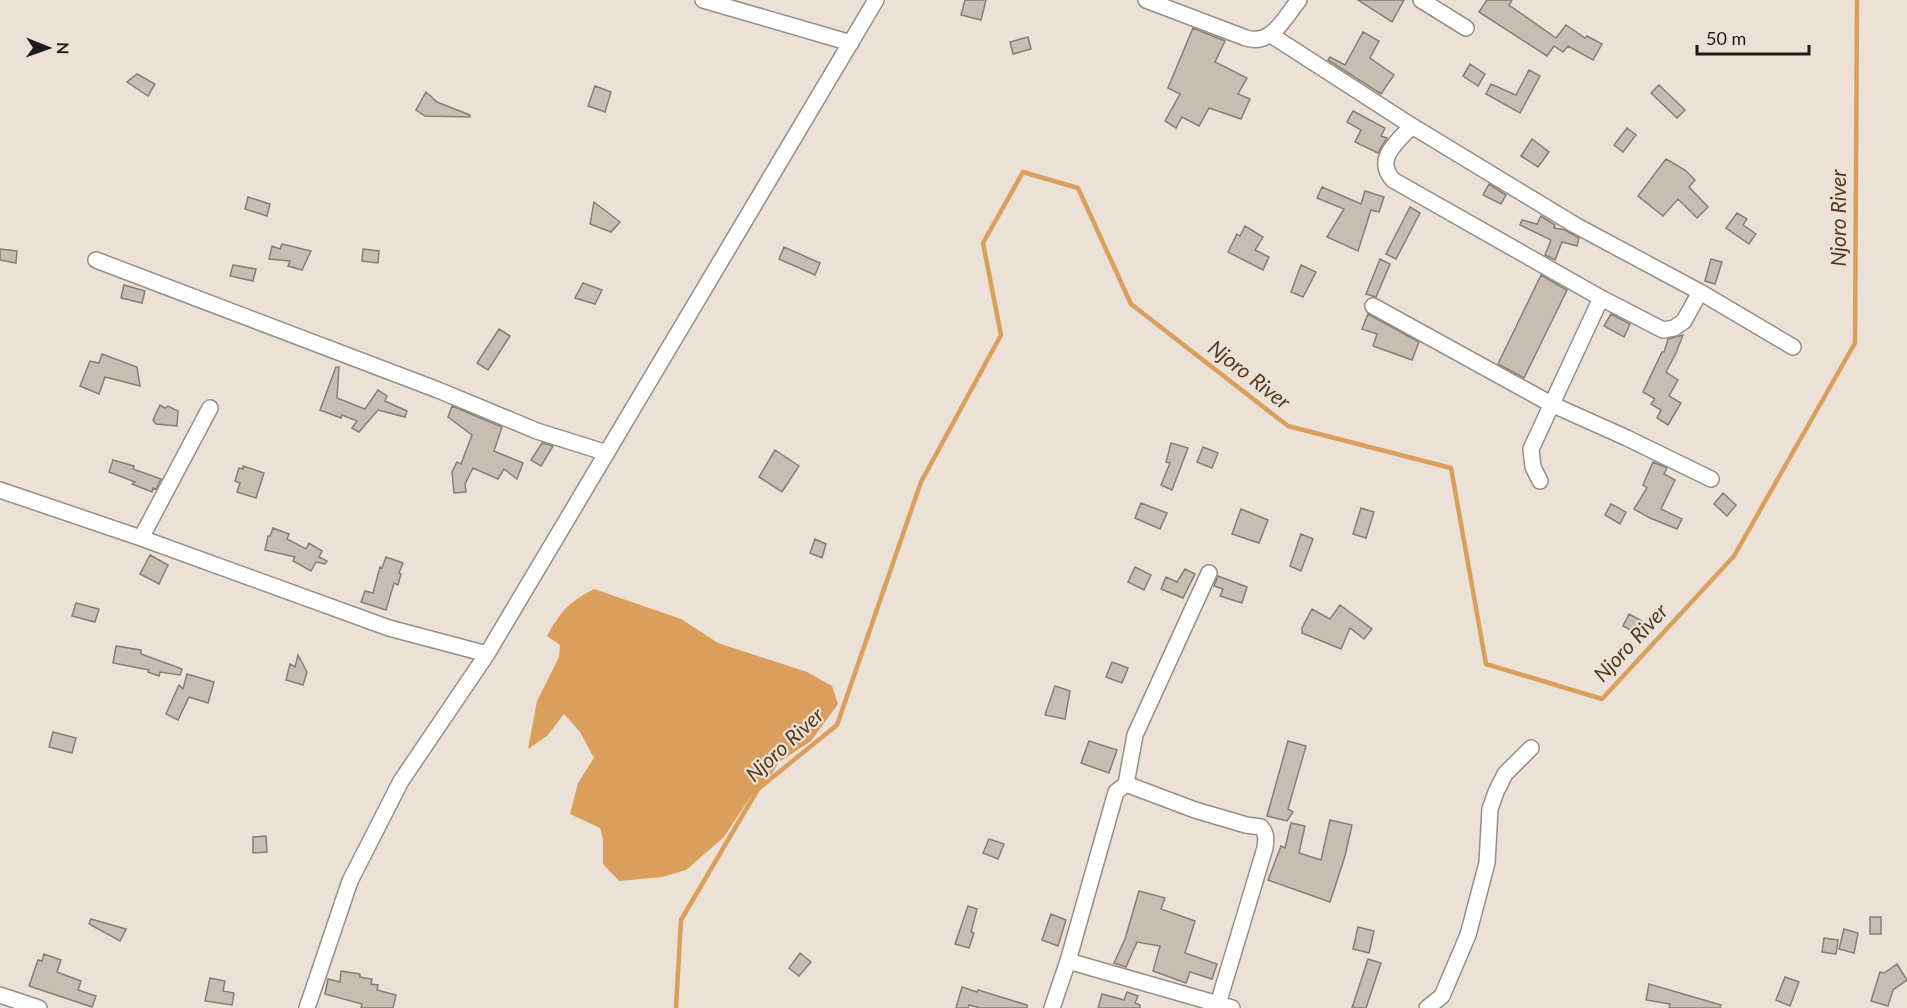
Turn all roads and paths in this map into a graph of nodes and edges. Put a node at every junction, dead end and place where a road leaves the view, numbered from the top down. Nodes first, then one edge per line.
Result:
1 (703, 0) edge
2 (876, 0) edge
3 (1146, 0) edge
4 (1299, 0) edge
5 (1421, 0) edge
6 (1466, 28) dead end
7 (1271, 35) junction
8 (851, 43) junction
9 (1412, 126) junction
10 (96, 260) dead end
11 (1700, 292) junction
12 (1601, 298) junction
13 (1374, 306) dead end
14 (1793, 347) dead end
15 (1551, 404) junction
16 (210, 408) dead end
17 (607, 453) junction
18 (1711, 479) dead end
19 (1540, 480) dead end
20 (0, 490) edge
21 (141, 538) junction
22 (1209, 573) dead end
23 (488, 654) junction
24 (1531, 748) dead end
25 (1126, 784) junction
26 (1068, 961) junction
27 (0, 995) edge
28 (1225, 1006) edge
29 (39, 1008) edge
30 (306, 1008) edge
31 (1052, 1008) edge
32 (1427, 1008) edge

1 - 8 street
2 - 8 street
3 - 7 street
4 - 7 street
5 - 6 street
7 - 9 street
8 - 17 street
9 - 11 street
9 - 12 street
10 - 17 street
11 - 12 street
11 - 14 street
12 - 15 street
13 - 15 street
15 - 18 street
15 - 19 street
16 - 21 street
17 - 23 street
20 - 21 street
21 - 23 street
22 - 25 street
23 - 30 street
24 - 32 street
25 - 26 street
25 - 28 street
26 - 28 street
26 - 31 street
27 - 29 street

